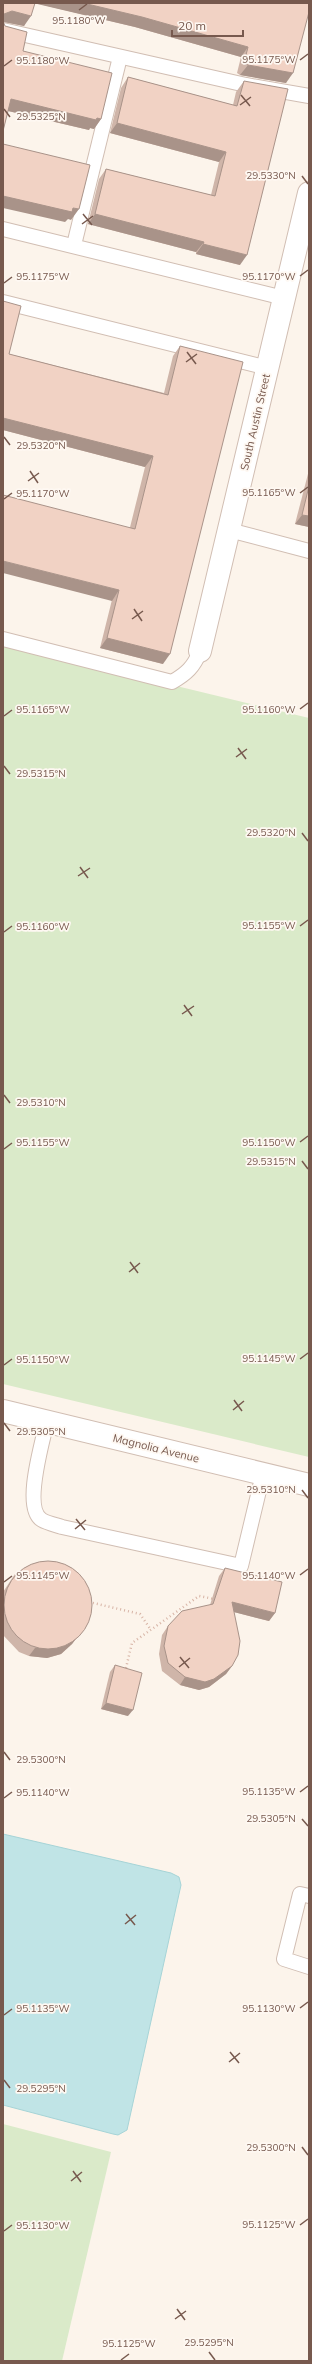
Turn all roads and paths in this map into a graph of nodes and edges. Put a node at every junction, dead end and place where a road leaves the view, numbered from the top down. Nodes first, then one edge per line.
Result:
1 (3, 30) edge
2 (120, 57) junction
3 (309, 96) edge
4 (309, 193) edge
5 (3, 229) edge
6 (74, 246) junction
7 (284, 298) junction
8 (3, 302) edge
9 (268, 368) junction
10 (229, 530) junction
11 (309, 551) edge
12 (3, 640) edge
13 (200, 651) joint
14 (3, 1411) edge
15 (47, 1422) junction
16 (263, 1474) junction
17 (309, 1485) edge
18 (85, 1601) edge
19 (222, 1601) edge
20 (151, 1630) junction
21 (124, 1676) edge
22 (309, 1896) edge
23 (309, 1967) edge

1 - 2 lane
2 - 3 lane
2 - 6 lane
4 - 7 street, South Austin Street
5 - 6 lane
6 - 7 lane
7 - 9 street, South Austin Street
8 - 9 lane
9 - 10 street, South Austin Street
10 - 11 lane
10 - 13 street, South Austin Street
12 - 13 lane
14 - 15 street, Magnolia Avenue
15 - 16 street, Magnolia Avenue
15 - 16 lane
16 - 17 street, Magnolia Avenue
18 - 20 path
19 - 20 path
20 - 21 path
22 - 23 lane

